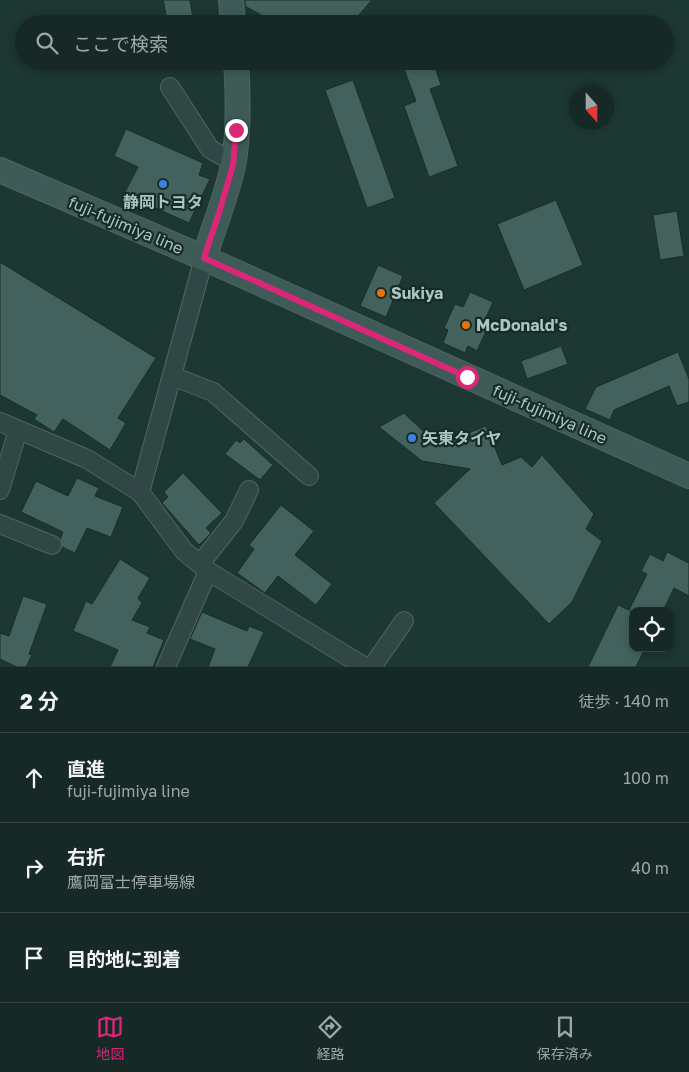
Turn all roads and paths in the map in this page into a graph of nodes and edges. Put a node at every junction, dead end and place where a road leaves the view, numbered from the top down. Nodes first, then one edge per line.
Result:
1 (231, 0) edge
2 (232, 15) edge
3 (236, 70) edge
4 (170, 86) dead end
5 (234, 162) junction
6 (0, 170) edge
7 (204, 258) junction
8 (172, 376) junction
9 (0, 422) edge
10 (18, 430) junction
11 (308, 476) dead end
12 (689, 476) edge
13 (0, 490) edge
14 (249, 490) dead end
15 (140, 492) junction
16 (0, 524) edge
17 (52, 545) dead end
18 (204, 568) junction
19 (404, 621) dead end
20 (166, 667) edge
21 (365, 667) edge
22 (372, 667) edge

1 - 2 main road
3 - 5 main road
4 - 5 street
5 - 7 main road
6 - 7 main road, fuji-fujimiya line
7 - 8 street
7 - 12 main road, fuji-fujimiya line
8 - 11 street
8 - 15 street
9 - 10 street
10 - 13 street
10 - 15 street
14 - 18 street
15 - 18 street
16 - 17 street
18 - 20 street
18 - 21 street
19 - 22 street

